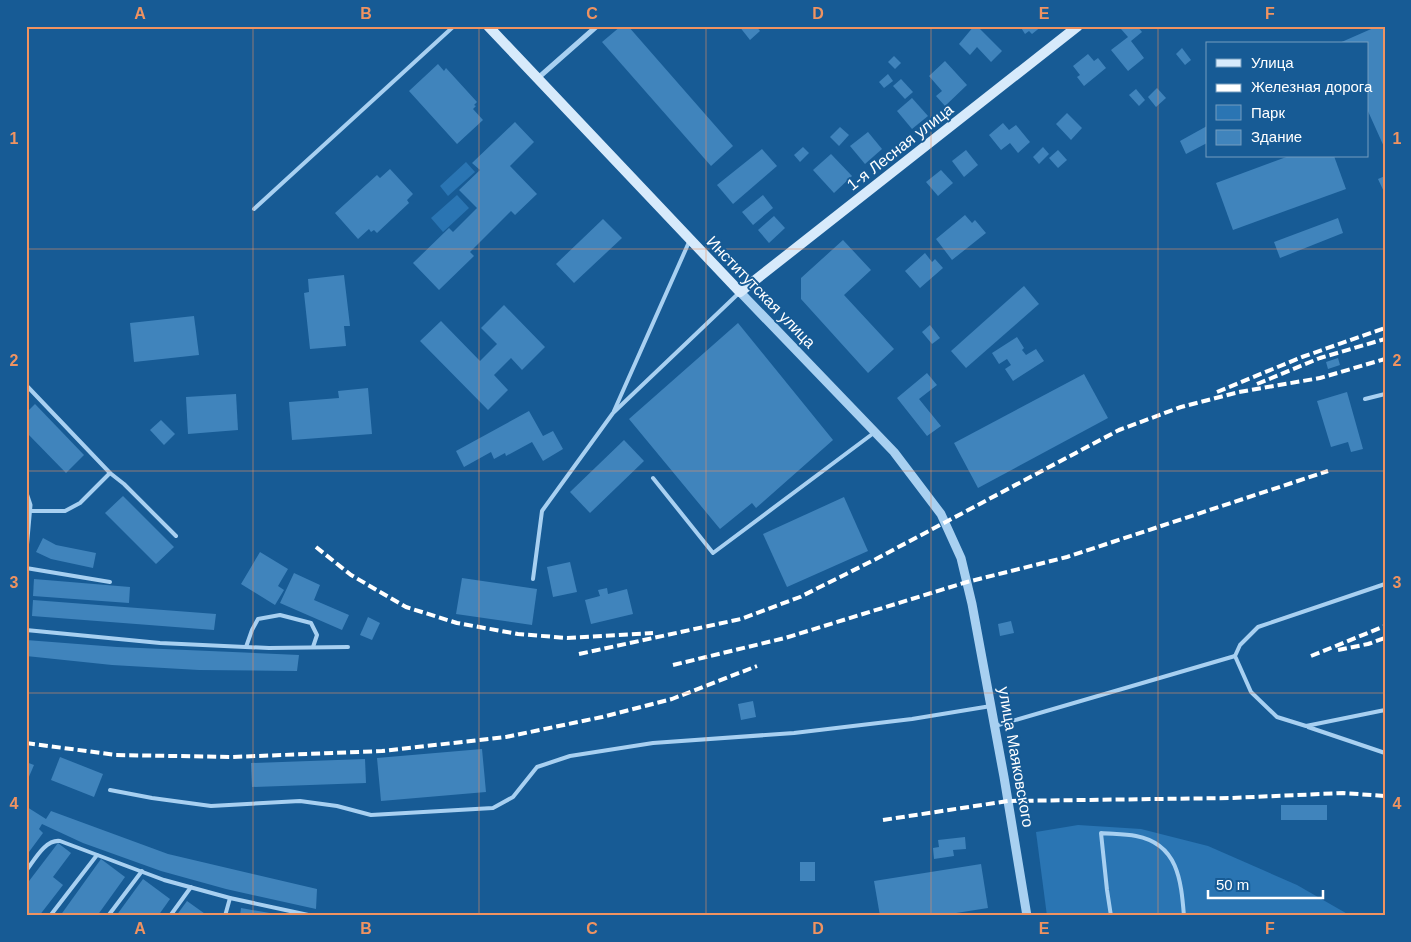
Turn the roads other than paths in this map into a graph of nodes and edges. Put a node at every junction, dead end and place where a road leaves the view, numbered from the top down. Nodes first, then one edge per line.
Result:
1 (454, 26) edge
2 (488, 26) edge
3 (597, 26) edge
4 (1078, 26) edge
5 (538, 78) junction
6 (254, 209) dead end
7 (690, 239) junction
8 (740, 292) junction
9 (26, 385) edge
10 (1385, 394) edge
11 (1365, 399) dead end
12 (613, 413) junction
13 (875, 432) junction
14 (110, 473) junction
15 (652, 478) dead end
16 (26, 493) edge
17 (30, 511) junction
18 (176, 536) dead end
19 (26, 550) edge
20 (26, 568) edge
21 (533, 579) dead end
22 (110, 582) dead end
23 (1385, 584) edge
24 (972, 604) joint
25 (26, 630) edge
26 (348, 646) dead end
27 (246, 647) junction
28 (314, 647) junction
29 (1235, 656) junction
30 (991, 706) junction
31 (1385, 710) edge
32 (995, 726) junction
33 (1306, 726) junction
34 (1385, 753) edge
35 (110, 790) dead end
36 (97, 855) junction
37 (26, 871) edge
38 (142, 871) junction
39 (191, 887) junction
40 (230, 898) junction
41 (50, 916) edge
42 (108, 916) edge
43 (170, 916) edge
44 (225, 916) edge
45 (313, 916) edge
46 (1027, 916) edge
47 (1111, 916) edge
48 (1184, 916) edge

1 - 6 lane
2 - 5 main road, Институтская улица
3 - 5 street
4 - 8 main road, 1-я Лесная улица
5 - 7 main road, Институтская улица
7 - 8 main road, Институтская улица
7 - 12 lane
8 - 12 lane
8 - 13 street, Институтская улица
9 - 14 lane
10 - 11 lane
12 - 21 lane
13 - 15 lane
13 - 24 street, Институтская улица
14 - 17 lane
14 - 18 lane
16 - 17 street
17 - 19 street
20 - 22 lane
23 - 29 lane
24 - 30 street, улица Маяковского
25 - 27 lane
26 - 28 lane
27 - 28 lane
27 - 28 lane
29 - 32 lane
29 - 33 lane
30 - 32 street, улица Маяковского
30 - 35 lane
31 - 33 lane
32 - 46 street, улица Маяковского
33 - 34 lane
36 - 37 lane
36 - 38 lane
36 - 41 lane
38 - 39 lane
38 - 42 lane
39 - 40 lane
39 - 43 lane
40 - 44 lane
40 - 45 lane
47 - 48 lane

